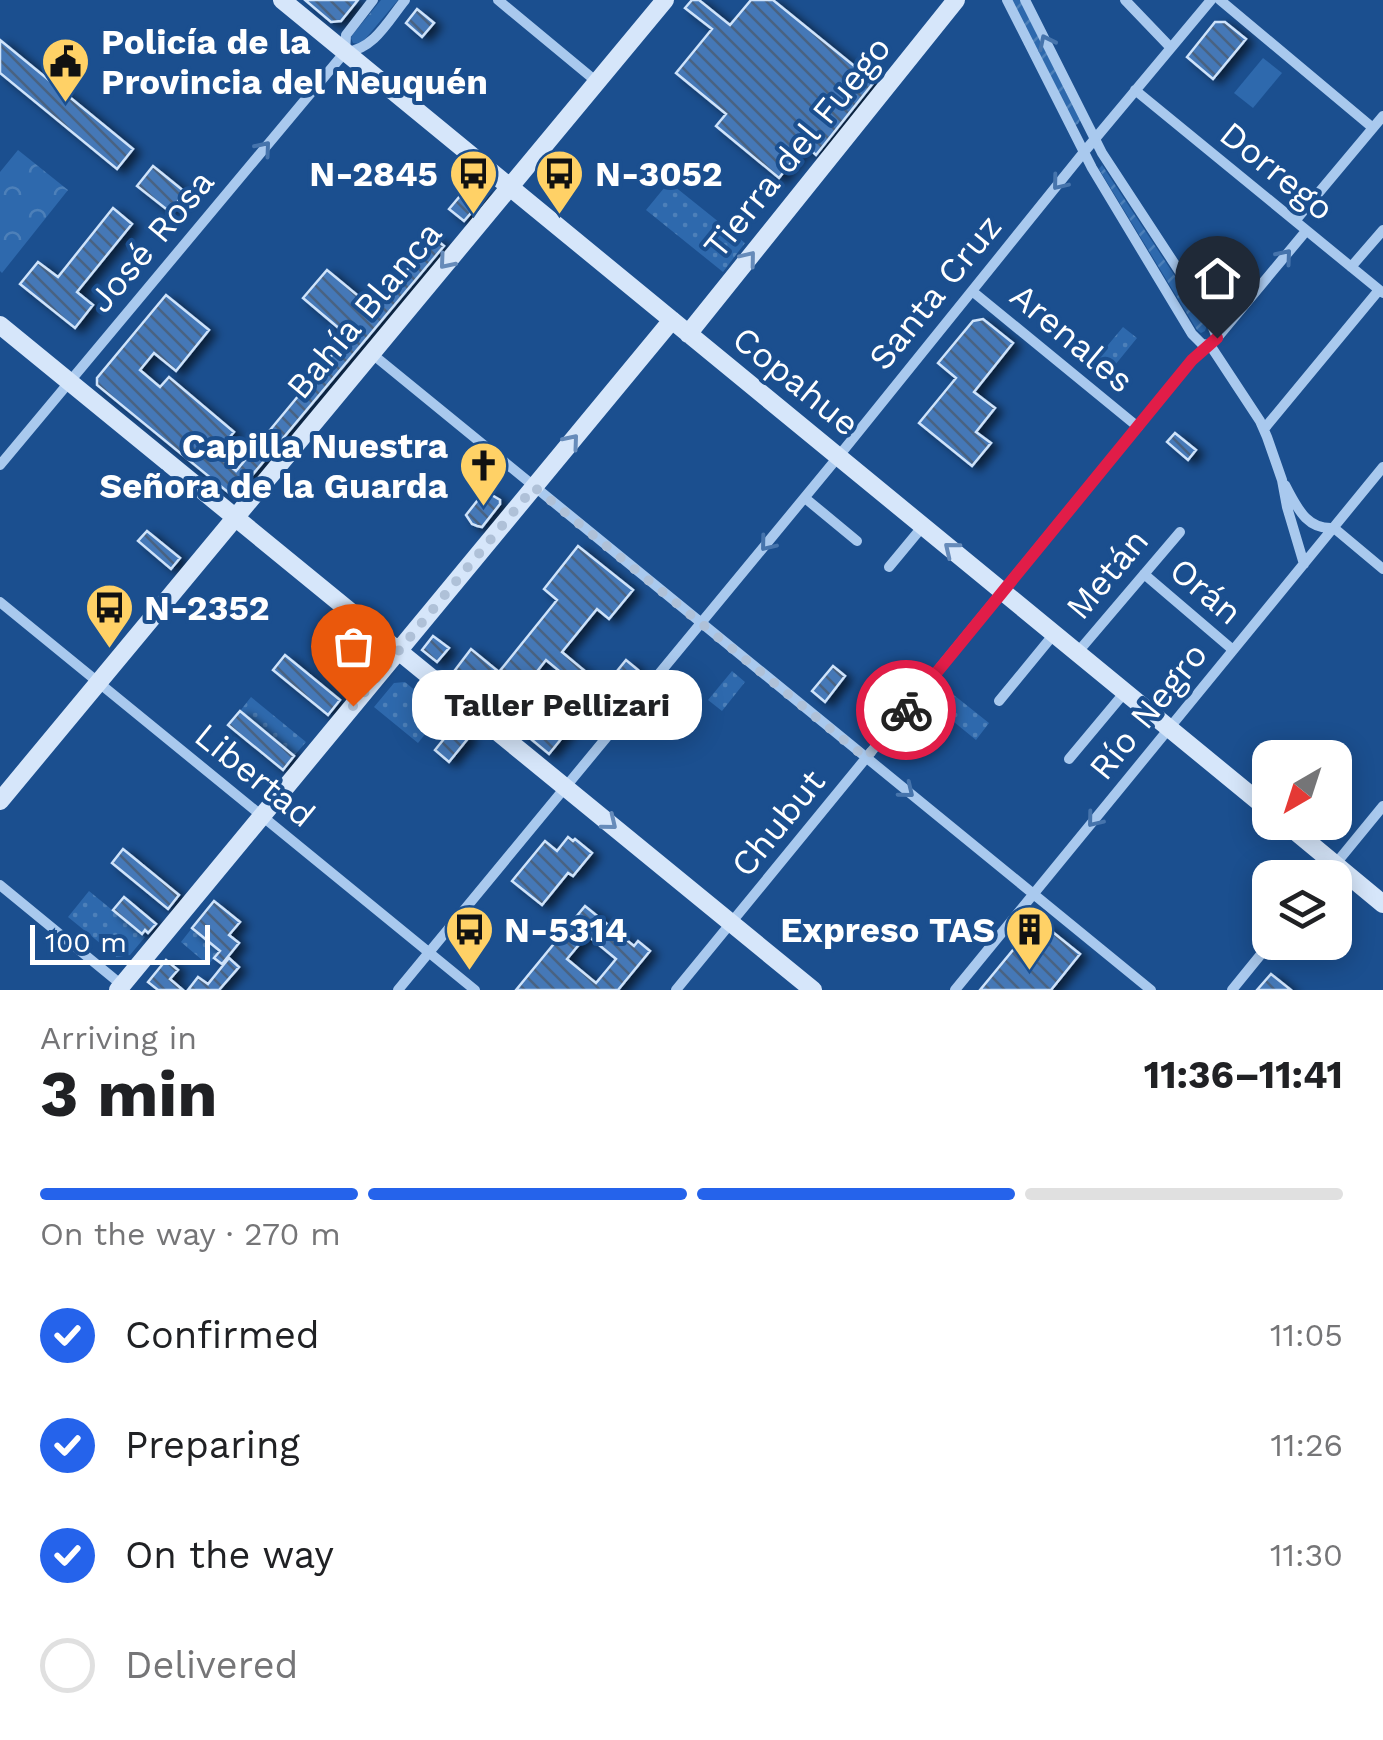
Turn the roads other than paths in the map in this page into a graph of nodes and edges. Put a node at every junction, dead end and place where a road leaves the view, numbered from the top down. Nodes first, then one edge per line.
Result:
1 (282, 0) edge
2 (374, 0) edge
3 (405, 0) edge
4 (498, 0) edge
5 (665, 0) edge
6 (956, 0) edge
7 (1007, 0) edge
8 (1025, 0) edge
9 (1125, 0) edge
10 (1211, 0) edge
11 (1220, 0) edge
12 (1171, 48) junction
13 (345, 52) junction
14 (597, 82) junction
15 (1136, 90) junction
16 (1383, 116) edge
17 (1373, 128) junction
18 (1094, 139) junction
19 (1084, 152) junction
20 (508, 187) junction
21 (1295, 222) junction
22 (1306, 230) junction
23 (1383, 230) edge
24 (1351, 267) junction
25 (972, 290) junction
26 (1381, 292) edge
27 (672, 320) junction
28 (0, 325) edge
29 (688, 334) junction
30 (1214, 342) junction
31 (370, 353) junction
32 (69, 382) junction
33 (1138, 427) junction
34 (1264, 430) junction
35 (838, 457) junction
36 (0, 465) edge
37 (1383, 467) edge
38 (1282, 480) junction
39 (534, 487) junction
40 (804, 498) junction
41 (234, 517) junction
42 (922, 526) junction
43 (1334, 528) junction
44 (1180, 532) dead end
45 (858, 541) dead end
46 (1304, 564) junction
47 (889, 567) dead end
48 (1383, 569) edge
49 (1144, 574) junction
50 (1002, 591) junction
51 (0, 602) edge
52 (702, 623) junction
53 (1054, 634) junction
54 (1233, 650) junction
55 (398, 651) junction
56 (1077, 653) junction
57 (98, 682) junction
58 (1124, 692) junction
59 (999, 701) dead end
60 (1169, 728) junction
61 (866, 758) junction
62 (1070, 759) dead end
63 (566, 788) junction
64 (1252, 796) edge
65 (0, 801) edge
66 (1383, 806) edge
67 (262, 816) junction
68 (1301, 840) edge
69 (1319, 860) edge
70 (1338, 860) edge
71 (0, 885) edge
72 (1352, 885) edge
73 (1034, 894) junction
74 (1383, 904) edge
75 (731, 923) junction
76 (429, 953) junction
77 (1256, 960) edge
78 (123, 988) edge
79 (398, 990) edge
80 (474, 990) edge
81 (676, 990) edge
82 (814, 990) edge
83 (955, 990) edge
84 (1151, 990) edge
85 (1232, 990) edge

1 - 13 street, Copahue
2 - 13 street, José Rosa
3 - 13 street, José Rosa
4 - 14 street
5 - 14 street, Bahía Blanca
29 -> 6 street, Tierra del Fuego
7 - 19 street
18 -> 8 street
9 - 12 street
10 - 12 street, Santa Cruz
11 - 17 street
12 - 15 street, Santa Cruz
13 - 20 street, Copahue
32 -> 13 street, José Rosa
14 - 20 street, Bahía Blanca
15 - 18 street, Santa Cruz
15 - 21 street, Dorrego
16 - 17 street
17 - 21 street
18 - 19 street, Santa Cruz
18 - 30 street
19 -> 25 street, Santa Cruz
19 - 30 street
20 - 27 street, Copahue
20 -> 31 street, Bahía Blanca
21 - 22 street, Dorrego
22 - 24 street, Dorrego
30 -> 22 street, Chubut
23 - 24 street
24 - 26 street, Dorrego
25 - 33 street, Arenales
25 - 35 street, Santa Cruz
26 - 34 street
27 - 29 street, Copahue
39 -> 27 street
28 - 32 street
29 - 35 street, Copahue
30 - 33 street, Chubut
30 - 34 street
31 - 39 street
31 - 41 street, Bahía Blanca
32 - 36 street, José Rosa
32 - 41 street
33 - 50 street, Chubut
34 - 38 street
35 - 40 street, Santa Cruz
35 - 42 street, Copahue
37 - 43 street, Río Negro
38 - 43 street
38 - 46 street
39 - 52 street
39 - 55 street
40 - 45 street
40 -> 52 street, Santa Cruz
41 - 55 street
41 - 57 street, Bahía Blanca
42 - 47 street
50 -> 42 street, Copahue
43 - 46 street, Río Negro
43 - 48 street
44 - 49 street, Metán
46 - 54 street, Río Negro
49 - 54 street, Orán
49 - 56 street, Metán
50 - 53 street, Copahue
50 - 61 street, Chubut
51 - 57 street, Libertad
52 - 61 street
52 - 63 street, Santa Cruz
53 - 56 street, Copahue
53 - 59 street
54 - 60 street, Río Negro
55 - 63 street
55 - 67 street
56 - 58 street, Copahue
57 - 65 street, Bahía Blanca
57 - 67 street, Libertad
58 - 60 street, Copahue
58 - 62 street
60 - 64 street, Copahue
60 -> 73 street, Río Negro
61 -> 73 street
61 - 75 street, Chubut
63 -> 75 street
63 - 76 street, Santa Cruz
66 - 70 street
67 - 76 street, Libertad
67 - 78 street
68 - 69 street
71 - 78 street
72 - 74 street
73 - 83 street, Río Negro
73 - 84 street
75 - 81 street, Chubut
75 - 82 street
76 - 79 street, Santa Cruz
76 - 80 street, Libertad
77 - 85 street

